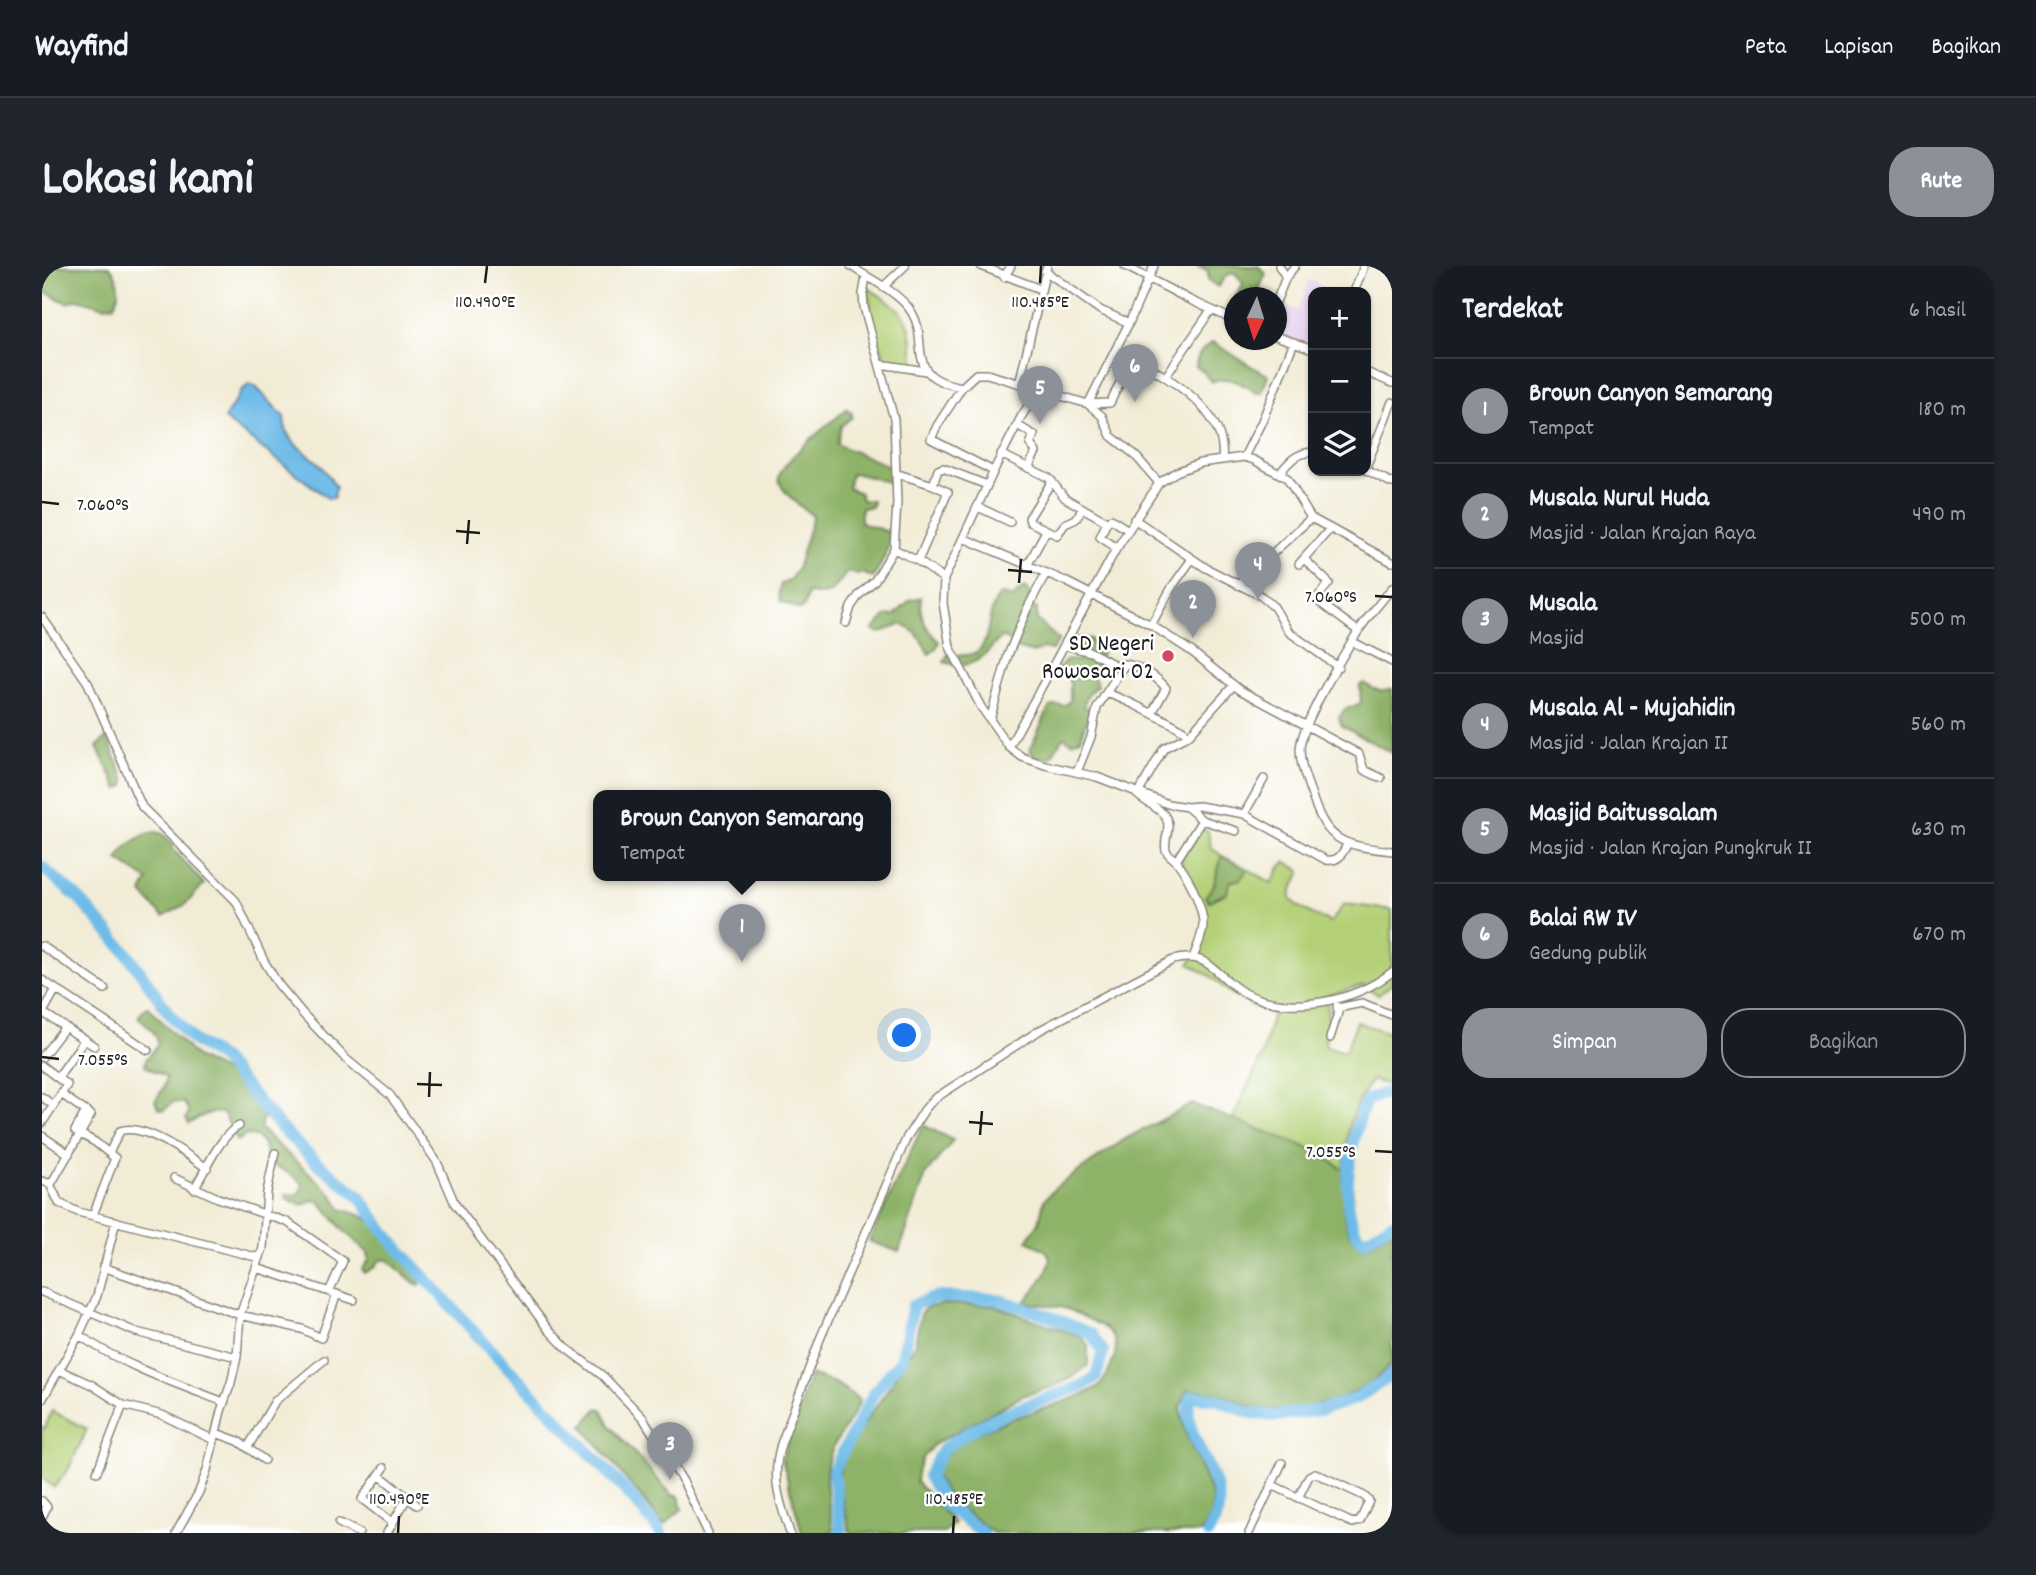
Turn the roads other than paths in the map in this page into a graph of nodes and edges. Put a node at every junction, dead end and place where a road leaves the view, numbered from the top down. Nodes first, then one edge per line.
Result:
1 (851, 266) edge
2 (905, 266) edge
3 (981, 266) edge
4 (1011, 266) edge
5 (1125, 266) edge
6 (1154, 266) edge
7 (1279, 266) edge
8 (1295, 266) edge
9 (1364, 266) edge
10 (1046, 269) edge
11 (866, 277) junction
12 (1004, 277) junction
13 (1286, 277) junction
14 (1148, 278) junction
15 (881, 286) junction
16 (1282, 287) edge
17 (1356, 287) edge
18 (1040, 289) junction
19 (1211, 310) junction
20 (1224, 316) edge
21 (1129, 323) junction
22 (1287, 340) edge
23 (1294, 342) junction
24 (1308, 347) edge
25 (880, 363) junction
26 (926, 371) junction
27 (1371, 374) edge
28 (1166, 376) junction
29 (1392, 383) edge
30 (1019, 384) junction
31 (962, 387) junction
32 (1040, 389) junction
33 (1392, 402) edge
34 (1088, 404) junction
35 (1017, 425) junction
36 (1308, 453) edge
37 (1001, 454) junction
38 (1371, 455) edge
39 (1244, 457) junction
40 (1222, 460) junction
41 (1028, 468) junction
42 (993, 471) junction
43 (1371, 471) edge
44 (1280, 473) junction
45 (898, 474) junction
46 (1052, 481) junction
47 (1159, 483) junction
48 (1392, 484) edge
49 (933, 485) junction
50 (988, 485) junction
51 (978, 507) junction
52 (1083, 508) junction
53 (1311, 518) junction
54 (1134, 519) junction
55 (1010, 522) dead end
56 (1107, 522) junction
57 (1330, 529) junction
58 (1128, 530) junction
59 (1046, 531) junction
60 (964, 538) junction
61 (1117, 548) junction
62 (894, 549) junction
63 (1192, 559) junction
64 (918, 561) junction
65 (1392, 562) edge
66 (1027, 566) junction
67 (1046, 573) junction
68 (944, 579) junction
69 (1238, 585) junction
70 (1392, 588) edge
71 (1093, 594) junction
72 (42, 617) edge
73 (846, 623) dead end
74 (1151, 625) junction
75 (1358, 631) junction
76 (1353, 642) junction
77 (1064, 645) junction
78 (1392, 662) edge
79 (1338, 667) junction
80 (1122, 669) junction
81 (1233, 686) junction
82 (1106, 692) junction
83 (1152, 713) junction
84 (990, 720) junction
85 (1306, 726) junction
86 (1189, 735) junction
87 (1009, 747) junction
88 (1077, 772) junction
89 (1381, 778) dead end
90 (1264, 779) dead end
91 (1136, 791) junction
92 (1186, 807) junction
93 (1244, 814) junction
94 (1202, 820) junction
95 (1236, 831) dead end
96 (1348, 843) junction
97 (1392, 850) edge
98 (1176, 861) junction
99 (42, 946) edge
100 (1193, 958) junction
101 (1392, 972) edge
102 (42, 980) edge
103 (56, 989) junction
104 (105, 989) dead end
105 (1331, 1001) junction
106 (1338, 1008) junction
107 (42, 1012) edge
108 (1392, 1015) edge
109 (65, 1027) junction
110 (1330, 1038) dead end
111 (85, 1039) junction
112 (94, 1046) dead end
113 (148, 1050) dead end
114 (42, 1058) edge
115 (42, 1066) edge
116 (58, 1077) junction
117 (61, 1094) junction
118 (42, 1097) edge
119 (53, 1105) junction
120 (42, 1123) edge
121 (239, 1126) dead end
122 (81, 1134) junction
123 (42, 1136) edge
124 (109, 1153) junction
125 (275, 1153) dead end
126 (69, 1154) junction
127 (207, 1168) junction
128 (174, 1178) dead end
129 (46, 1182) edge
130 (194, 1189) junction
131 (267, 1214) junction
132 (93, 1215) junction
133 (116, 1221) junction
134 (260, 1258) junction
135 (103, 1267) junction
136 (257, 1268) junction
137 (42, 1292) edge
138 (333, 1293) junction
139 (354, 1300) dead end
140 (89, 1312) junction
141 (240, 1315) junction
142 (79, 1335) junction
143 (237, 1357) junction
144 (324, 1360) dead end
145 (59, 1370) junction
146 (42, 1400) edge
147 (224, 1402) junction
148 (123, 1405) junction
149 (215, 1436) junction
150 (248, 1447) junction
151 (264, 1460) dead end
152 (1282, 1463) dead end
153 (97, 1472) dead end
154 (1272, 1485) junction
155 (407, 1498) junction
156 (1298, 1498) junction
157 (42, 1501) edge
158 (417, 1505) dead end
159 (42, 1517) edge
160 (339, 1523) dead end
161 (393, 1523) junction
162 (176, 1533) edge
163 (359, 1533) edge
164 (387, 1533) edge
165 (708, 1533) edge
166 (790, 1533) edge
167 (1249, 1533) edge

1 - 11 street
2 - 15 street
3 - 12 street
4 - 12 street
5 - 14 street
6 - 14 street
7 - 13 street
8 - 13 street
9 - 17 street
10 - 18 street
10 - 21 street
11 - 15 street
11 - 25 street
12 - 18 street
13 - 16 street
14 - 19 street
14 - 21 street
15 - 26 street
18 - 30 street
19 - 20 street
19 - 28 street
21 - 34 street
22 - 23 street
23 - 24 street
23 - 39 street
25 - 26 street
25 - 45 street
26 - 31 street
27 - 29 street
28 - 34 street
28 - 40 street
30 - 31 street
30 - 32 street
31 - 42 street
32 - 34 street
32 - 35 street
33 - 38 street
34 - 47 street
35 - 37 street
35 - 41 street
36 - 44 street
37 - 41 street
37 - 42 street
39 - 40 street
39 - 44 street
40 - 47 street
41 - 46 street
42 - 50 street
43 - 48 street
44 - 53 street
45 - 49 street
45 - 62 street
46 - 52 street
46 - 59 street
47 - 54 street
49 - 50 street
49 - 64 street
50 - 51 street
51 - 55 street
51 - 60 street
52 - 56 street
52 - 59 street
53 - 57 street
53 - 69 street
54 - 58 street
54 - 63 street
56 - 58 street
56 - 61 street
57 - 65 street
57 - 75 street
58 - 61 street
59 - 66 street
60 - 66 street
60 - 68 street
61 - 71 street
62 - 64 street
62 - 73 street
63 - 69 street
63 - 74 street
64 - 68 street
66 - 67 street
67 - 71 street
67 - 84 street
68 - 84 street
69 - 79 street
70 - 75 street
71 - 74 street
71 - 77 street
72 - 165 street
74 - 81 street
75 - 76 street
76 - 78 street
76 - 79 street
77 - 80 street
77 - 87 street
79 - 85 street
80 - 82 street
80 - 83 street
81 - 85 street
81 - 86 street
82 - 83 street
82 - 88 street
83 - 86 street
84 - 87 street
85 - 89 street
85 - 96 street
86 - 91 street
87 - 88 street
88 - 91 street
90 - 93 street
91 - 92 street
91 - 98 street
92 - 93 street
92 - 94 street
93 - 96 street
94 - 95 street
94 - 98 street
96 - 97 street
98 - 100 street
99 - 104 street
100 - 105 street
100 - 166 street
101 - 105 street
102 - 103 street
103 - 107 street
103 - 113 street
105 - 106 street
106 - 108 street
106 - 110 street
107 - 109 street
109 - 111 street
109 - 114 street
111 - 112 street
111 - 116 street
115 - 116 street
116 - 117 street
117 - 119 street
117 - 122 street
118 - 119 street
119 - 120 street
121 - 127 street
122 - 124 street
122 - 126 street
123 - 126 street
124 - 127 street
124 - 132 street
125 - 131 street
126 - 129 street
127 - 130 street
128 - 130 street
129 - 132 street
130 - 131 street
131 - 134 street
131 - 138 street
132 - 133 street
133 - 134 street
133 - 135 street
134 - 136 street
135 - 140 street
135 - 141 street
136 - 138 street
136 - 141 street
137 - 140 street
138 - 139 street
138 - 141 street
140 - 142 street
140 - 143 street
141 - 143 street
142 - 145 street
142 - 147 street
143 - 147 street
144 - 150 street
145 - 146 street
145 - 148 street
147 - 149 street
148 - 149 street
148 - 153 street
149 - 150 street
149 - 162 street
150 - 151 street
152 - 154 street
154 - 156 street
154 - 167 street
155 - 158 street
155 - 161 street
155 - 161 street
156 - 156 street
157 - 159 street
160 - 163 street
161 - 164 street

